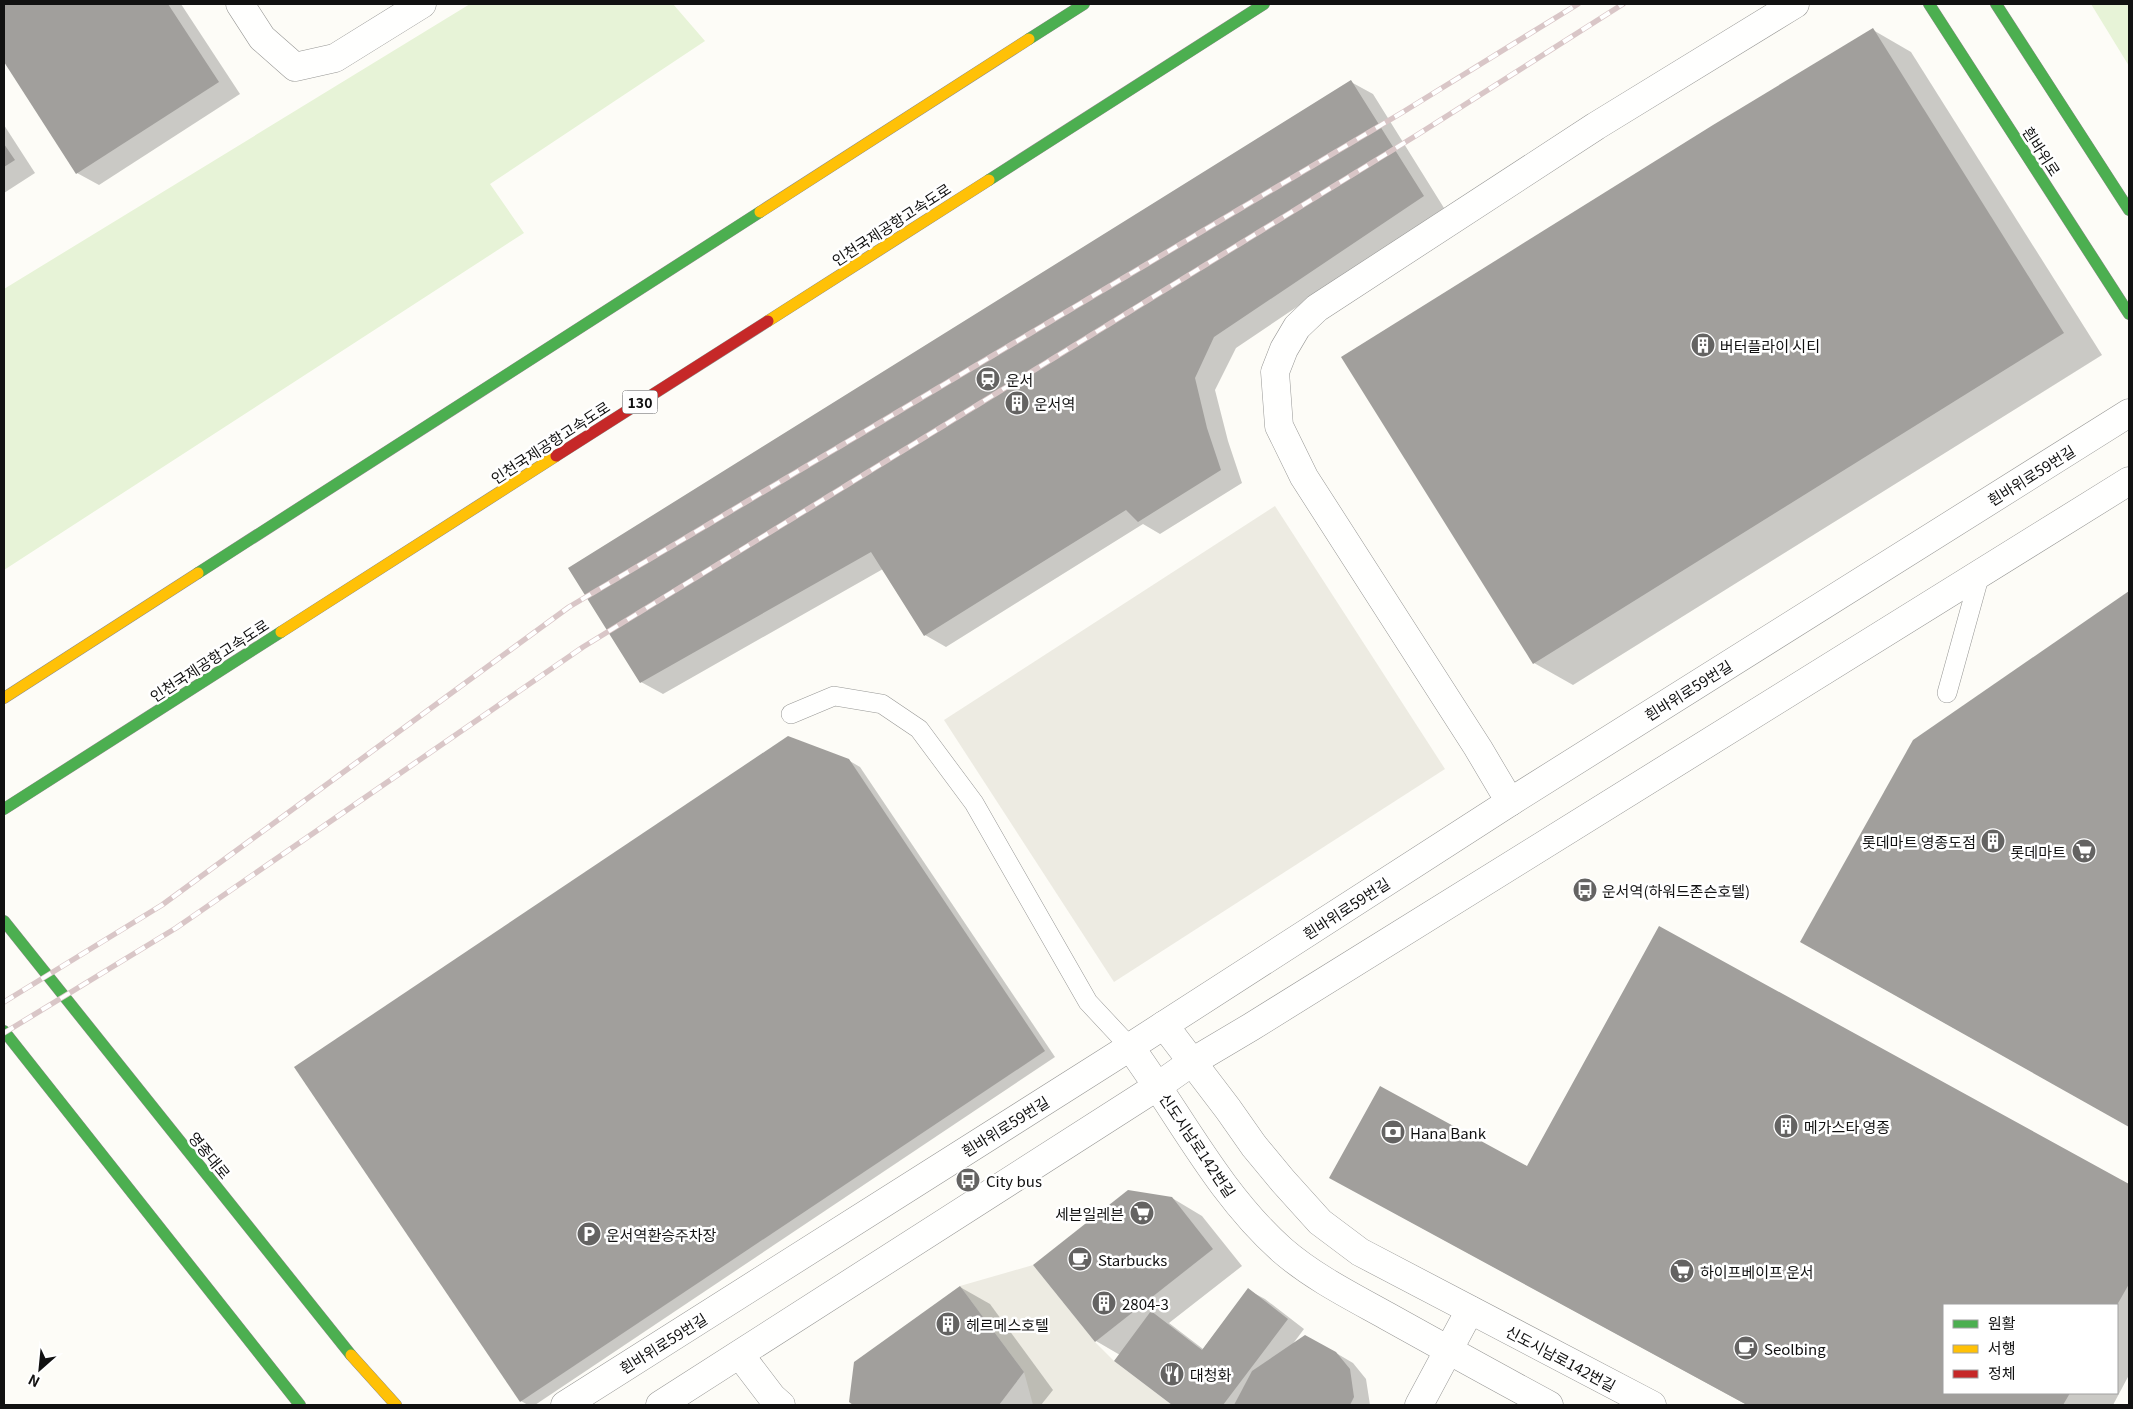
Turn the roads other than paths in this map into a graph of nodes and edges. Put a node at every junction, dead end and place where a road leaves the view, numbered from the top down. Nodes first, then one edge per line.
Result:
1 (240, 4) edge
2 (422, 4) edge
3 (1084, 4) edge
4 (1264, 4) edge
5 (1795, 4) edge
6 (1929, 4) edge
7 (1996, 4) edge
8 (2129, 210) edge
9 (2129, 314) edge
10 (2129, 413) edge
11 (2129, 481) edge
12 (1980, 574) junction
13 (1947, 693) dead end
14 (4, 698) edge
15 (791, 714) dead end
16 (1510, 802) junction
17 (4, 809) edge
18 (4, 922) edge
19 (1164, 1025) junction
20 (4, 1031) edge
21 (1130, 1047) junction
22 (1192, 1062) junction
23 (1158, 1086) junction
24 (1470, 1310) junction
25 (1448, 1350) junction
26 (740, 1355) junction
27 (300, 1405) edge
28 (396, 1405) edge
29 (565, 1405) edge
30 (660, 1405) edge
31 (781, 1405) edge
32 (1419, 1405) edge
33 (1549, 1405) edge
34 (1652, 1405) edge

1 - 2 street
3 - 14 main road
4 - 17 main road, 인천국제공항고속도로 / 130
5 - 16 street
6 - 9 main road, 흰바위로
7 - 8 main road
10 - 16 street, 흰바위로59번길
11 - 12 street
12 - 13 lane
12 - 22 street
15 - 21 lane
16 - 19 street, 흰바위로59번길
18 - 28 main road, 영종대로
19 - 21 street, 흰바위로59번길
19 - 22 street, 신도시남로142번길
20 - 27 main road
21 - 23 street, 신도시남로142번길
21 - 29 street, 흰바위로59번길
22 - 23 street
22 - 24 street, 신도시남로142번길
23 - 25 street, 신도시남로142번길
23 - 26 street
24 - 25 street
24 - 34 street, 신도시남로142번길
25 - 32 street
25 - 33 street, 신도시남로142번길
26 - 30 street
26 - 31 street

